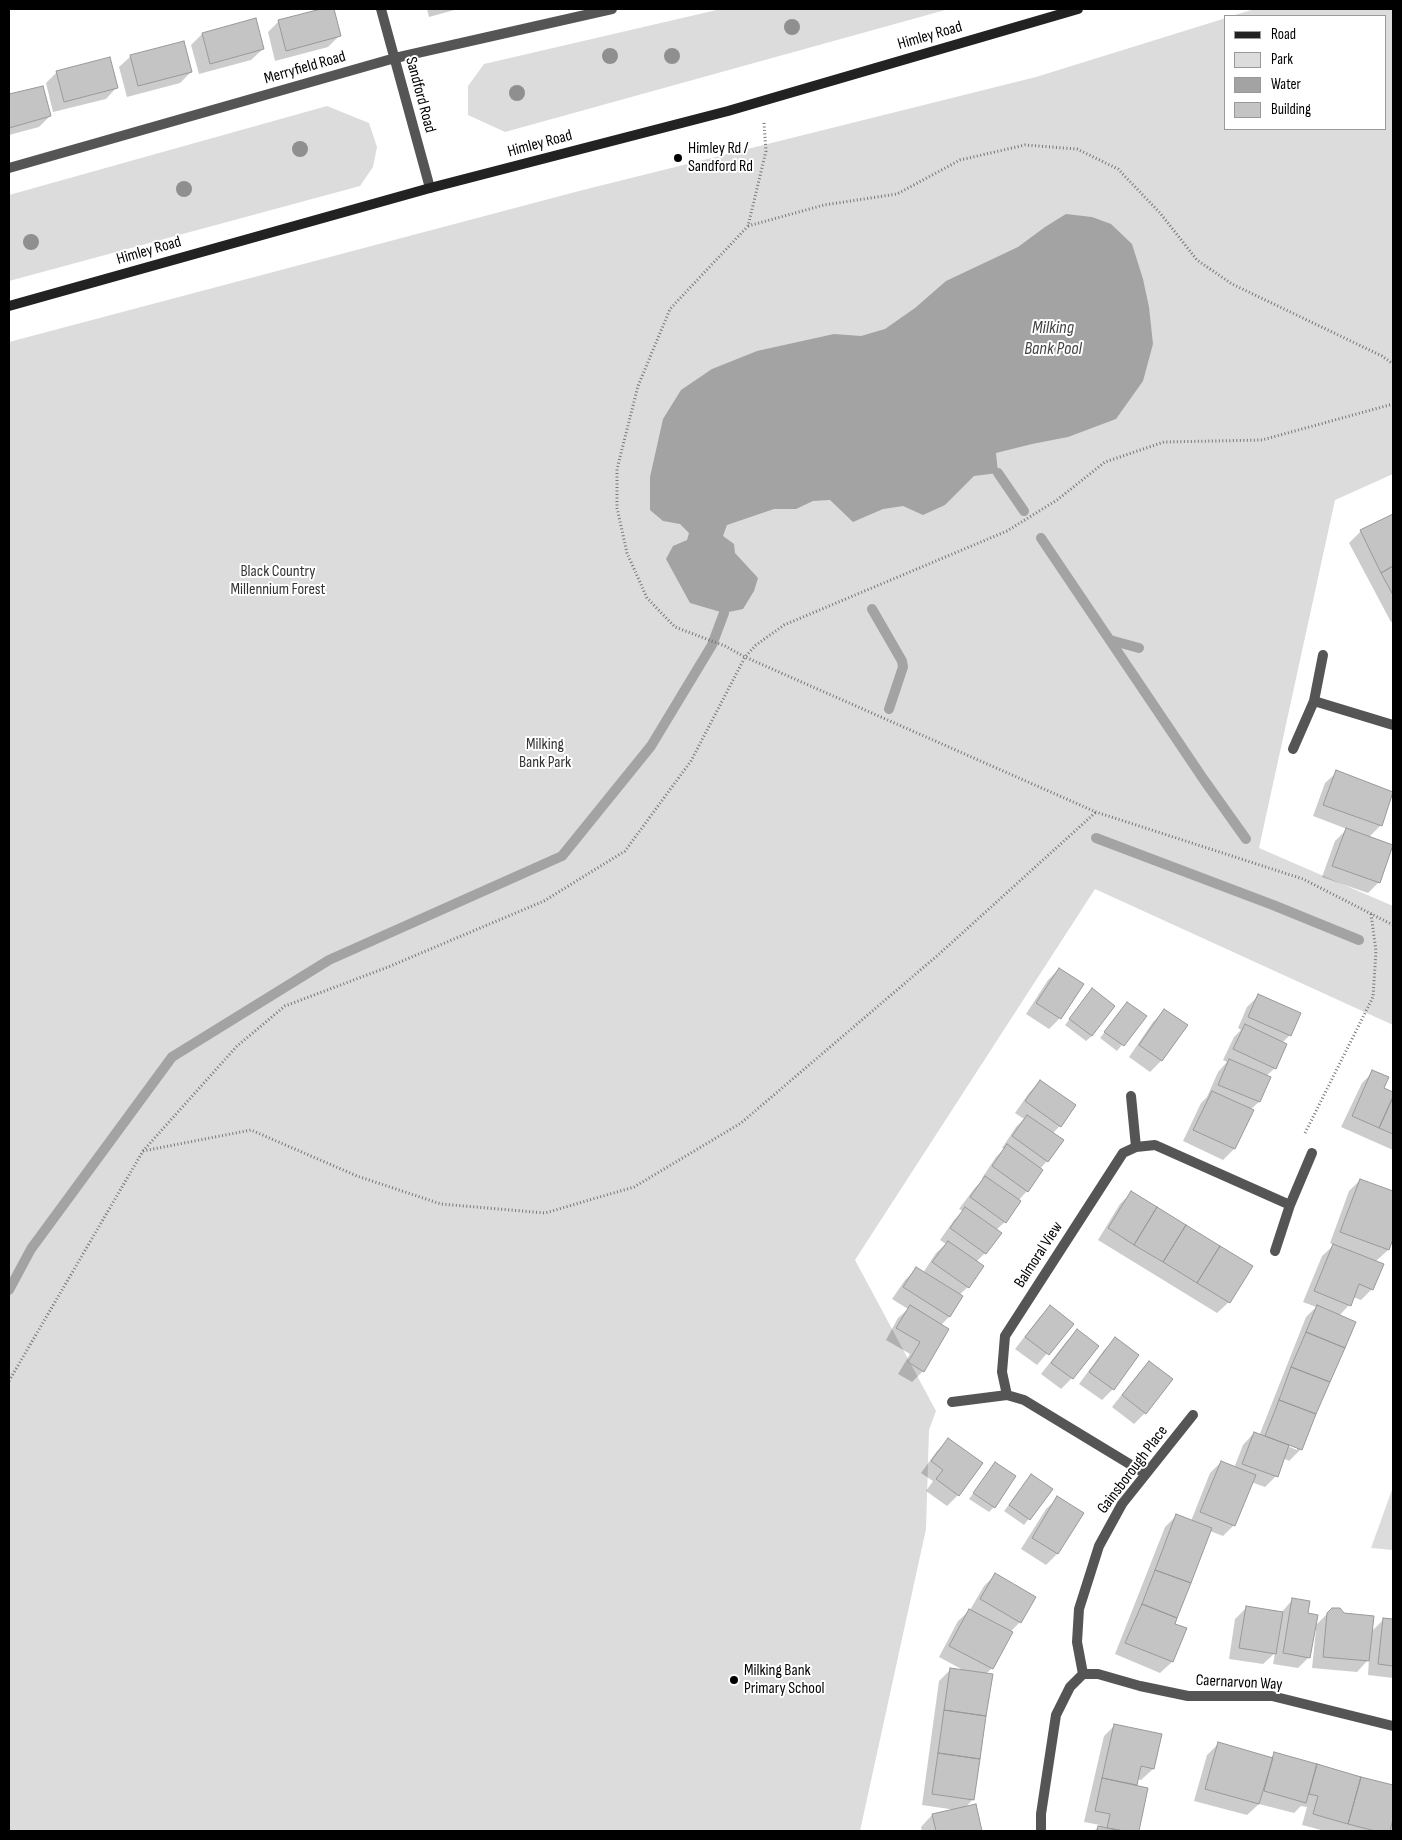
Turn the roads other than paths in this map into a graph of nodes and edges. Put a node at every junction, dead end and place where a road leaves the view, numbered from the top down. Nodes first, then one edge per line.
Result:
1 (382, 9) edge
2 (612, 9) edge
3 (1078, 9) edge
4 (395, 58) junction
5 (9, 168) edge
6 (430, 188) junction
7 (9, 306) edge
8 (1323, 655) dead end
9 (1314, 701) junction
10 (1393, 725) edge
11 (1293, 749) dead end
12 (1131, 1096) dead end
13 (1136, 1147) junction
14 (1312, 1153) road end
15 (1290, 1205) junction
16 (1275, 1250) dead end
17 (1007, 1395) junction
18 (952, 1402) dead end
19 (1193, 1415) dead end
20 (1146, 1474) junction
21 (1083, 1674) junction
22 (1393, 1726) edge
23 (1041, 1831) edge

1 - 4 street, Sandford Road
2 - 4 street, Merryfield Road
3 - 6 main road, Himley Road
4 - 5 street, Merryfield Road
4 - 6 street, Sandford Road
6 - 7 main road, Himley Road
8 - 9 street
9 - 10 street
9 - 11 street
12 - 13 street
13 - 15 street
13 - 17 street, Balmoral View
14 - 15 street
15 - 16 street
17 - 18 street
17 - 20 street
19 - 20 street, Gainsborough Place
20 - 21 street, Gainsborough Place
21 - 22 street, Caernarvon Way
21 - 23 street

